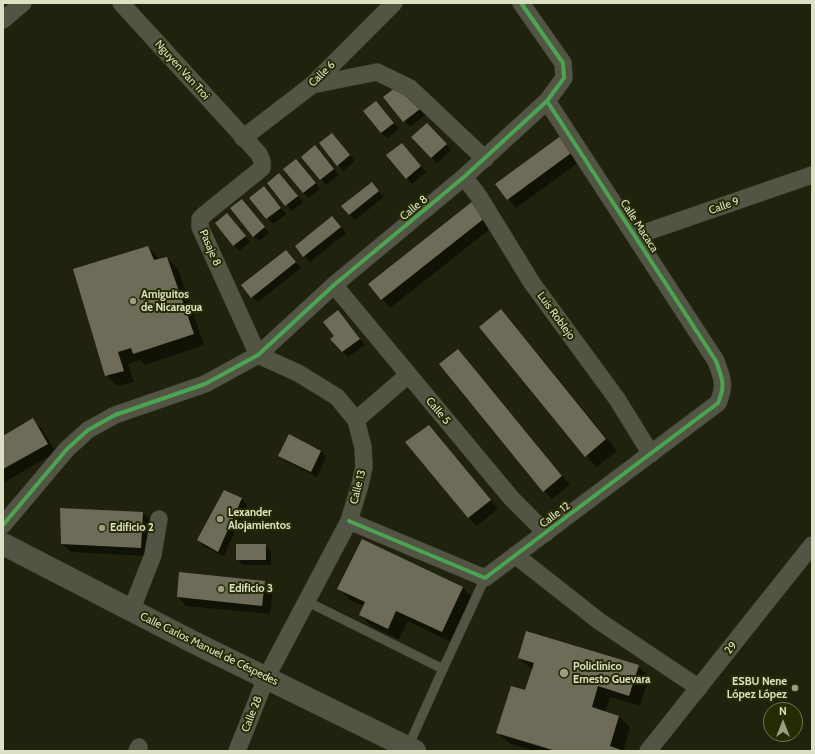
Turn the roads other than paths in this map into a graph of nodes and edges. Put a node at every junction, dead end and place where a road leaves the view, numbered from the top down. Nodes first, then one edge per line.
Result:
1 (23, 3) edge
2 (121, 3) edge
3 (394, 3) edge
4 (521, 3) edge
5 (3, 20) edge
6 (312, 84) junction
7 (547, 101) junction
8 (243, 138) junction
9 (485, 159) junction
10 (262, 161) joint
11 (812, 175) edge
12 (464, 177) junction
13 (635, 236) junction
14 (334, 285) junction
15 (258, 355) junction
16 (716, 361) joint
17 (408, 375) junction
18 (356, 420) junction
19 (651, 454) junction
20 (159, 519) dead end
21 (349, 521) junction
22 (3, 525) edge
23 (546, 533) junction
24 (3, 544) edge
25 (812, 545) edge
26 (515, 555) junction
27 (485, 578) junction
28 (306, 601) junction
29 (131, 611) junction
30 (443, 669) junction
31 (266, 678) junction
32 (700, 688) junction
33 (411, 749) edge
34 (237, 751) edge
35 (648, 751) edge

1 - 5 street
2 - 8 street, Nguyen Van Troi
3 - 6 street, Calle 6
4 - 7 street, Calle 8
6 - 8 street, Calle 6
6 - 9 street
7 - 9 street, Calle 8
7 - 13 street, Calle Macaca
8 - 10 street, Nguyen Van Troi
9 - 12 street, Calle 8
10 - 15 street, Pasaje 8
11 - 13 street, Calle 9
12 - 14 street, Calle 8
12 - 19 street, Luis Roblejo
13 - 16 street, Calle Macaca
14 - 15 street, Calle 8
14 - 17 street, Calle 5
15 - 18 street, Calle 13
15 - 22 street, Calle 8
16 - 19 street, Calle 12
17 - 18 street
17 - 23 street, Calle 5
18 - 21 street, Calle 13
19 - 23 street, Calle 12
20 - 29 street
21 - 27 street
21 - 28 street, Calle 13
23 - 26 street, Calle 12
24 - 29 main road, Calle Carlos Manuel de Céspedes
25 - 32 street, 29
26 - 27 street, Calle 12
26 - 32 street
27 - 30 lane
28 - 30 lane
28 - 31 street, Calle 13
29 - 31 main road, Calle Carlos Manuel de Céspedes
30 - 33 lane
31 - 33 main road, Calle Carlos Manuel de Céspedes
31 - 34 street, Calle 28
32 - 35 street, 29

